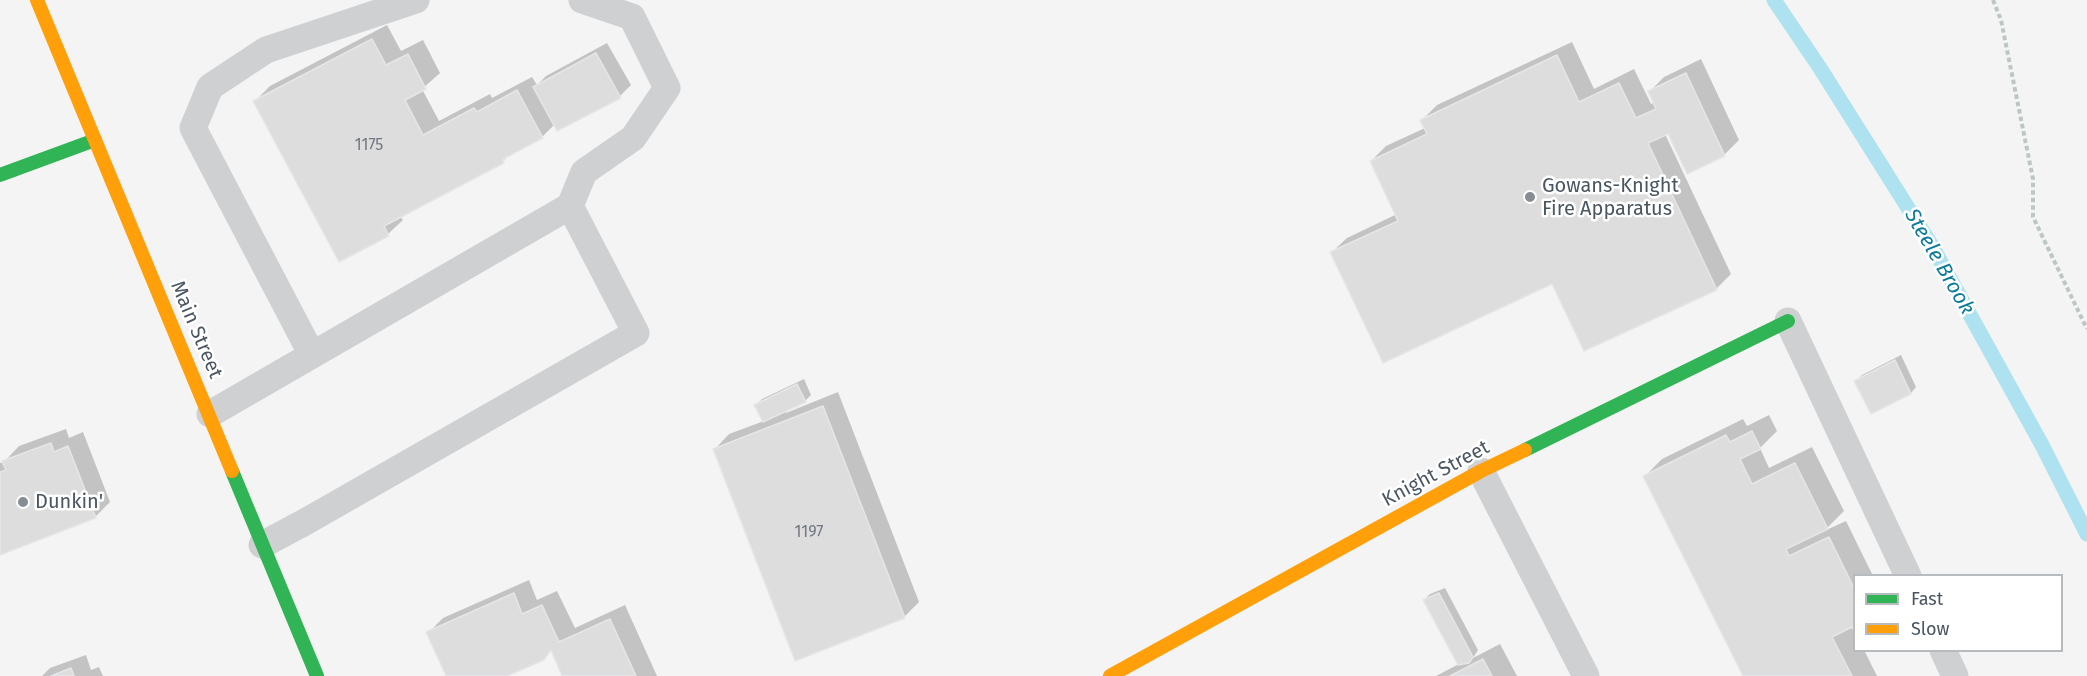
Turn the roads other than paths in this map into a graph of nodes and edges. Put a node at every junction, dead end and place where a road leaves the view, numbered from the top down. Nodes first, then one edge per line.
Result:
1 (37, 0) edge
2 (416, 0) edge
3 (582, 0) edge
4 (95, 140) junction
5 (0, 175) edge
6 (570, 206) junction
7 (1788, 321) joint
8 (312, 355) junction
9 (210, 414) junction
10 (1481, 471) junction
11 (262, 545) junction
12 (1907, 574) edge
13 (1943, 652) edge
14 (317, 676) edge
15 (1110, 676) edge
16 (1586, 676) edge
17 (1955, 676) edge

1 - 4 street, Main Street
2 - 8 lane
3 - 6 lane
4 - 5 street
4 - 9 street, Main Street
6 - 8 lane
6 - 11 lane
7 - 10 street, Knight Street
7 - 12 lane
8 - 9 lane
9 - 11 street, Main Street
10 - 15 street, Knight Street
10 - 16 lane
11 - 14 street, Main Street
13 - 17 lane

